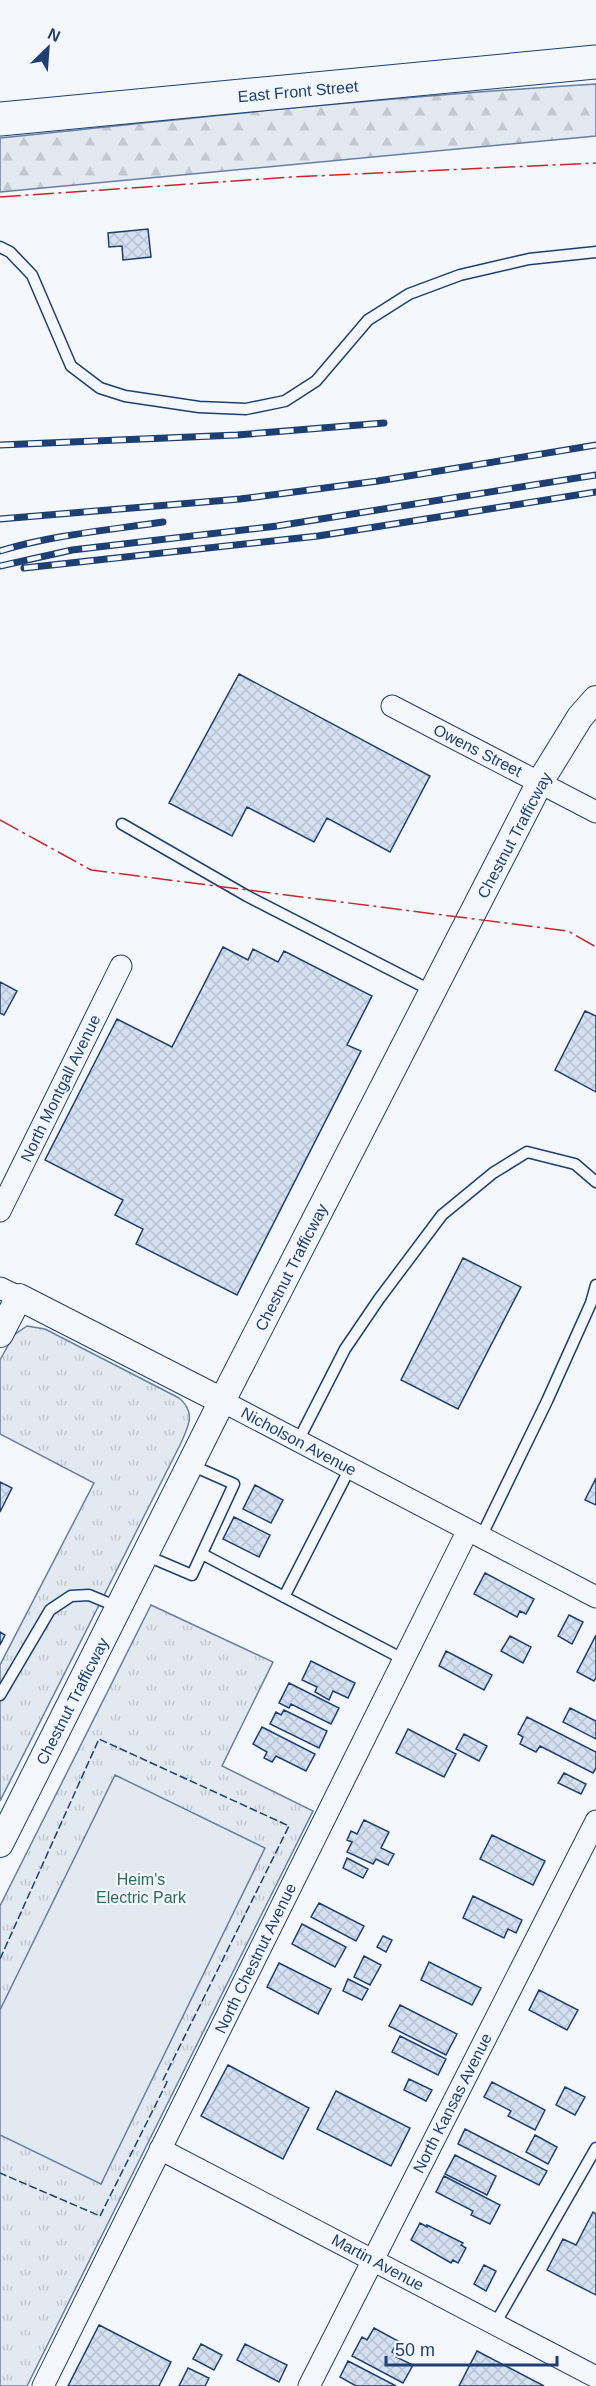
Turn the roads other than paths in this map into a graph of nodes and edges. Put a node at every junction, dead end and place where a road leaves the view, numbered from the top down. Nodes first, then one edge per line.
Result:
1 (596, 62) edge
2 (0, 119) edge
3 (0, 248) edge
4 (596, 252) edge
5 (596, 699) edge
6 (392, 706) dead end
7 (540, 782) junction
8 (596, 812) edge
9 (122, 824) dead end
10 (121, 966) dead end
11 (433, 991) junction
12 (596, 1182) edge
13 (0, 1210) edge
14 (596, 1285) edge
15 (9, 1292) edge
16 (0, 1334) edge
17 (222, 1401) junction
18 (298, 1440) junction
19 (190, 1464) junction
20 (350, 1468) junction
21 (474, 1533) junction
22 (202, 1554) junction
23 (145, 1555) junction
24 (284, 1597) junction
25 (596, 1597) edge
26 (119, 1607) junction
27 (403, 1659) junction
28 (0, 1695) edge
29 (596, 1821) edge
30 (0, 1844) edge
31 (596, 2148) edge
32 (160, 2149) junction
33 (372, 2259) junction
34 (495, 2324) junction
35 (596, 2377) edge
36 (43, 2386) edge
37 (309, 2386) edge

1 - 2 main road, East Front Street
3 - 4 lane
5 - 7 street, Chestnut Trafficway
6 - 7 street, Owens Street
7 - 8 street, Owens Street
7 - 11 street, Chestnut Trafficway
9 - 11 lane
10 - 13 street, North Montgall Avenue
11 - 17 street, Chestnut Trafficway
12 - 18 lane
14 - 21 lane
15 - 16 street
15 - 17 street, Nicholson Avenue
17 - 18 street, Nicholson Avenue
17 - 19 street, Chestnut Trafficway
18 - 20 street, Nicholson Avenue
19 - 22 lane
19 - 23 street, Chestnut Trafficway
20 - 21 street, Nicholson Avenue
20 - 24 lane
21 - 25 street, Nicholson Avenue
21 - 27 street, North Chestnut Avenue
22 - 23 lane
22 - 24 lane
23 - 26 street, Chestnut Trafficway
24 - 27 lane
26 - 28 lane
26 - 30 street, Chestnut Trafficway
27 - 32 street, North Chestnut Avenue
29 - 33 street, North Kansas Avenue
31 - 34 lane
32 - 33 street, Martin Avenue
32 - 36 street, North Chestnut Avenue
33 - 34 street, Martin Avenue
33 - 37 street, North Kansas Avenue
34 - 35 street, Martin Avenue

